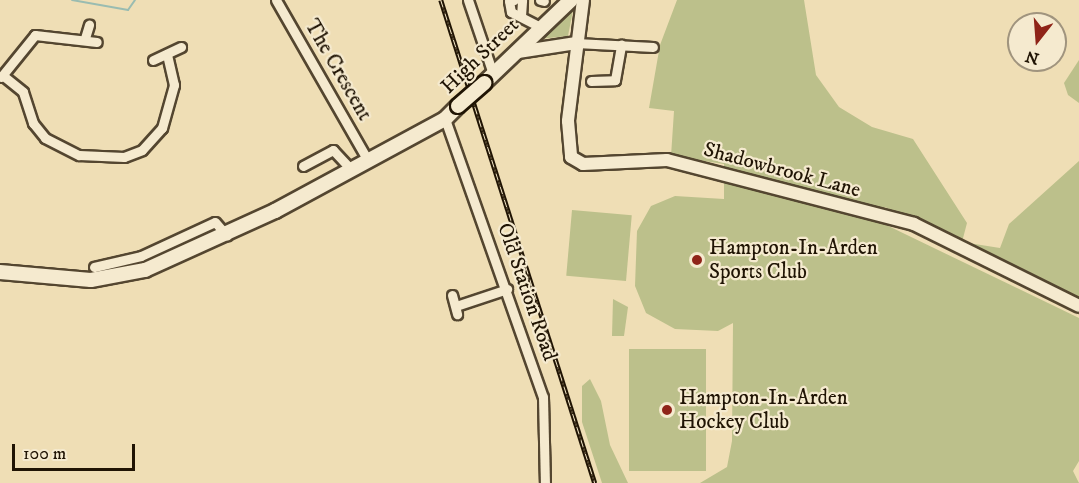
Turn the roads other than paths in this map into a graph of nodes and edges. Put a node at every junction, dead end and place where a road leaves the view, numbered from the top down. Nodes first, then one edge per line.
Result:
1 (276, 0) edge
2 (468, 0) edge
3 (510, 0) edge
4 (522, 0) edge
5 (571, 0) edge
6 (583, 0) edge
7 (521, 16) junction
8 (89, 25) dead end
9 (541, 27) junction
10 (85, 38) junction
11 (97, 42) dead end
12 (576, 43) junction
13 (621, 45) junction
14 (182, 47) dead end
15 (653, 47) dead end
16 (518, 52) junction
17 (167, 54) junction
18 (153, 60) dead end
19 (3, 78) edge
20 (489, 78) junction
21 (591, 81) dead end
22 (445, 118) junction
23 (367, 159) junction
24 (303, 166) dead end
25 (351, 169) junction
26 (226, 236) junction
27 (122, 262) junction
28 (94, 267) dead end
29 (0, 272) edge
30 (127, 276) junction
31 (507, 289) junction
32 (452, 295) dead end
33 (1079, 306) edge
34 (545, 483) edge

1 - 23 street, The Crescent
2 - 20 street
3 - 7 street
4 - 7 street
5 - 9 main road, High Street
6 - 12 street, Shadowbrook Lane
7 - 9 street
8 - 10 street
9 - 16 main road, High Street
10 - 11 street
10 - 19 street
12 - 13 street
12 - 16 street
12 - 33 street, Shadowbrook Lane
13 - 15 street
13 - 21 street
14 - 17 street
16 - 20 main road, High Street
17 - 18 street
17 - 19 street
20 - 22 main road, High Street, bridge
22 - 23 main road, High Street
22 - 31 street, Old Station Road
23 - 25 main road, High Street
24 - 25 street
25 - 26 main road, High Street
26 - 27 street
26 - 30 main road, High Street
27 - 28 street
27 - 30 street
29 - 30 main road, High Street
31 - 32 street
31 - 34 street, Old Station Road

